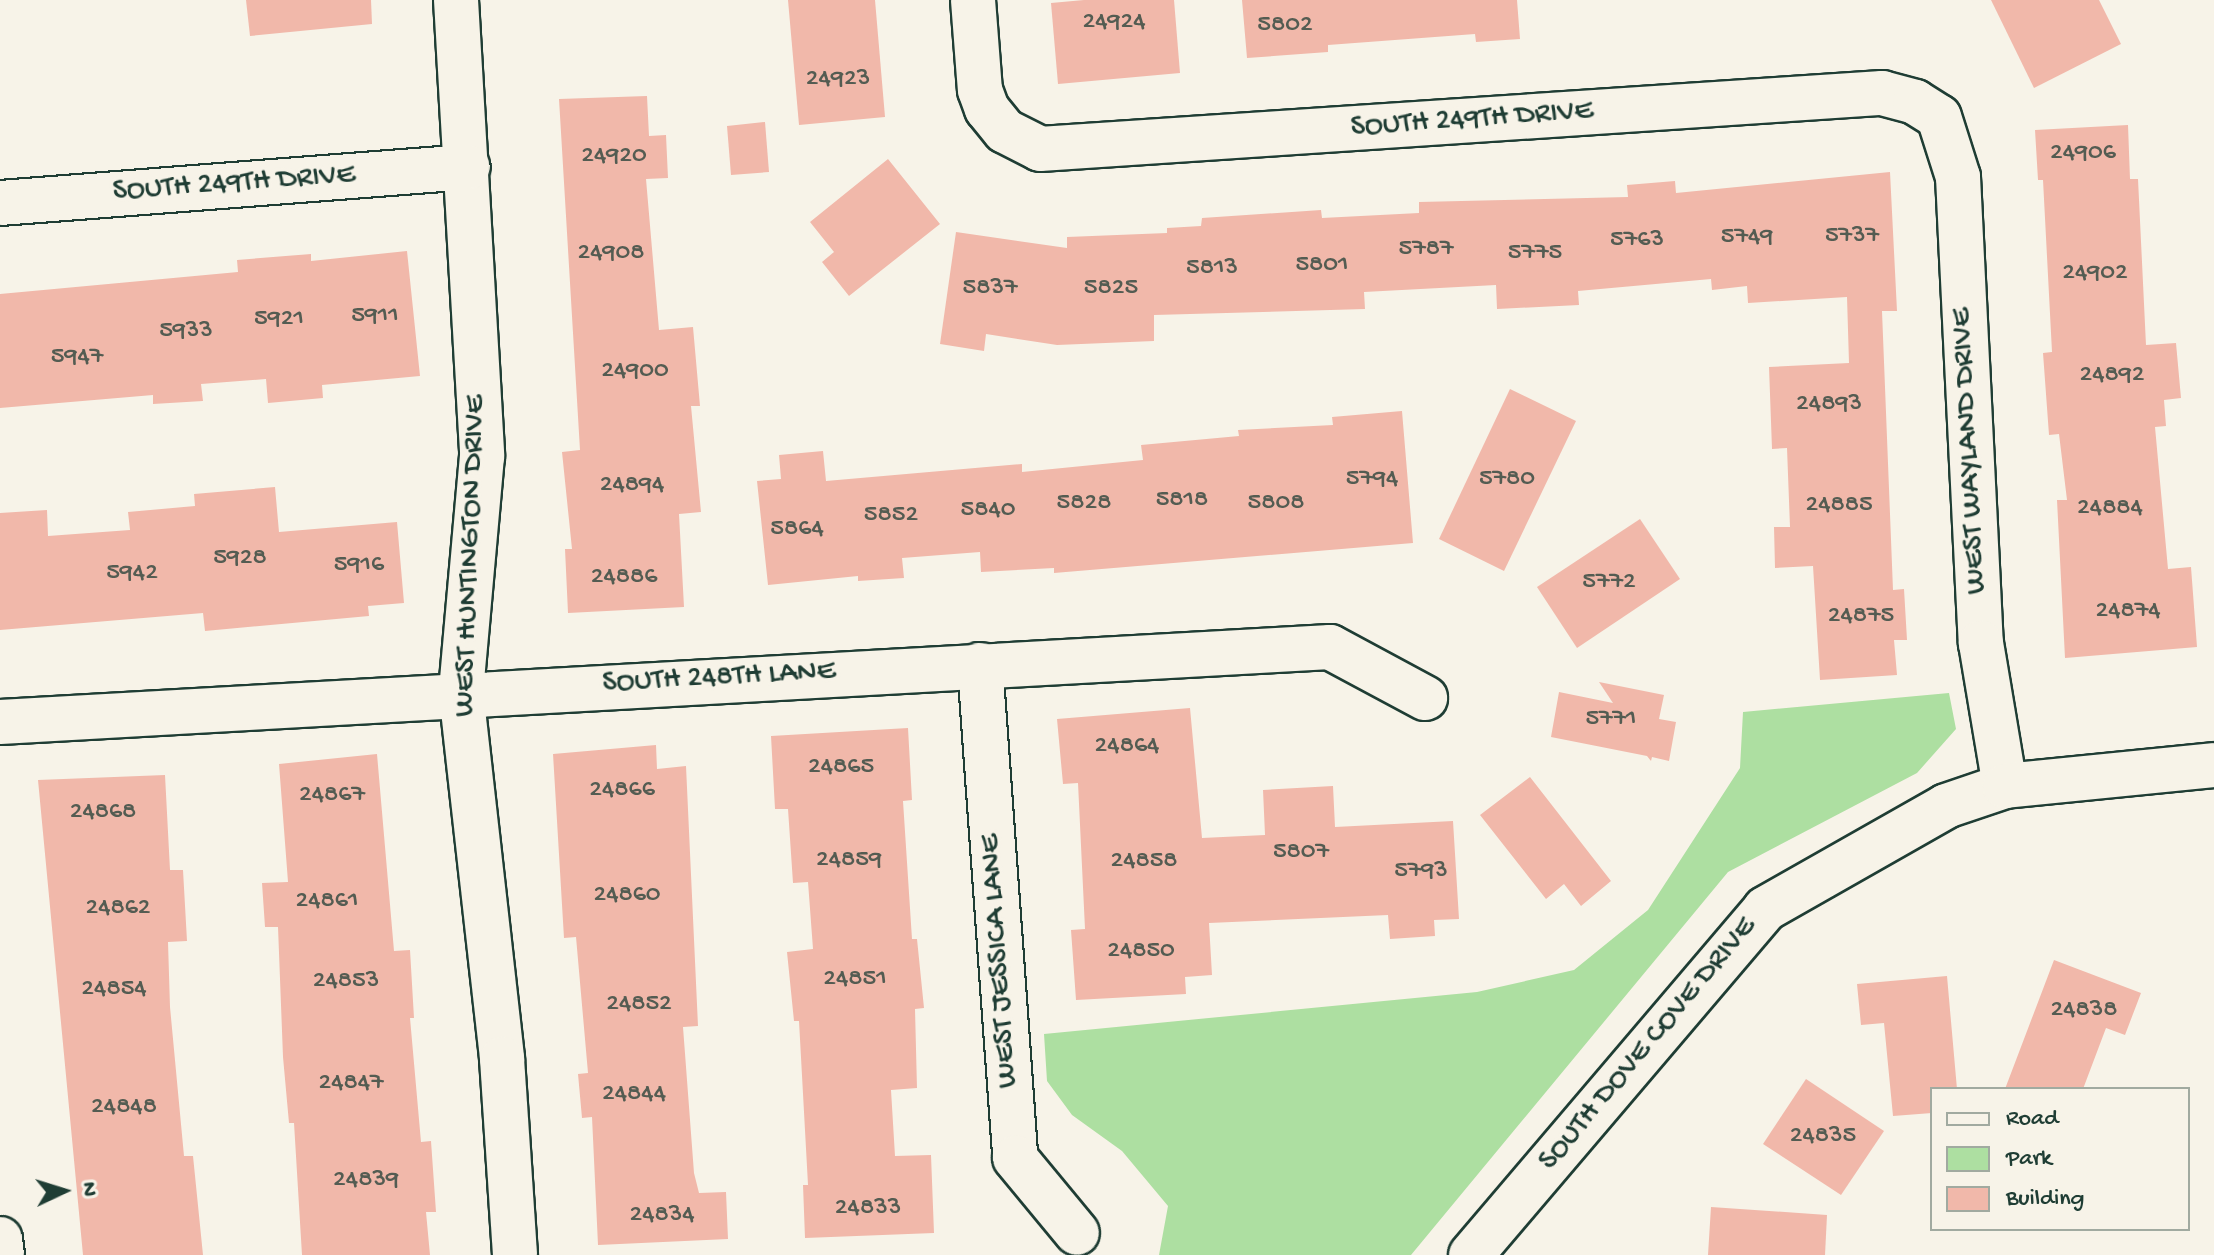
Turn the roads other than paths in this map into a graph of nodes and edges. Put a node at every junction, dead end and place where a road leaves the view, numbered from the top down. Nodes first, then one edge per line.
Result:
1 (456, 0) edge
2 (973, 0) edge
3 (1939, 117) joint
4 (468, 167) junction
5 (0, 203) edge
6 (980, 665) junction
7 (461, 692) junction
8 (1425, 698) dead end
9 (0, 722) edge
10 (2214, 765) edge
11 (2005, 786) junction
12 (1077, 1233) dead end
13 (0, 1239) edge
14 (2, 1255) edge
15 (515, 1255) edge
16 (1471, 1255) edge

1 - 4 street, WEST HUNTINGTON DRIVE
2 - 3 street, SOUTH 249TH DRIVE
3 - 11 street, WEST WAYLAND DRIVE
4 - 5 street, SOUTH 249TH DRIVE
4 - 7 street, WEST HUNTINGTON DRIVE
6 - 7 street, SOUTH 248TH LANE
6 - 8 street, SOUTH 248TH LANE
6 - 12 street, WEST JESSICA LANE
7 - 9 street, SOUTH 248TH LANE
7 - 15 street, WEST HUNTINGTON DRIVE
10 - 11 street, SOUTH DOVE COVE DRIVE
11 - 16 street, SOUTH DOVE COVE DRIVE
13 - 14 street

